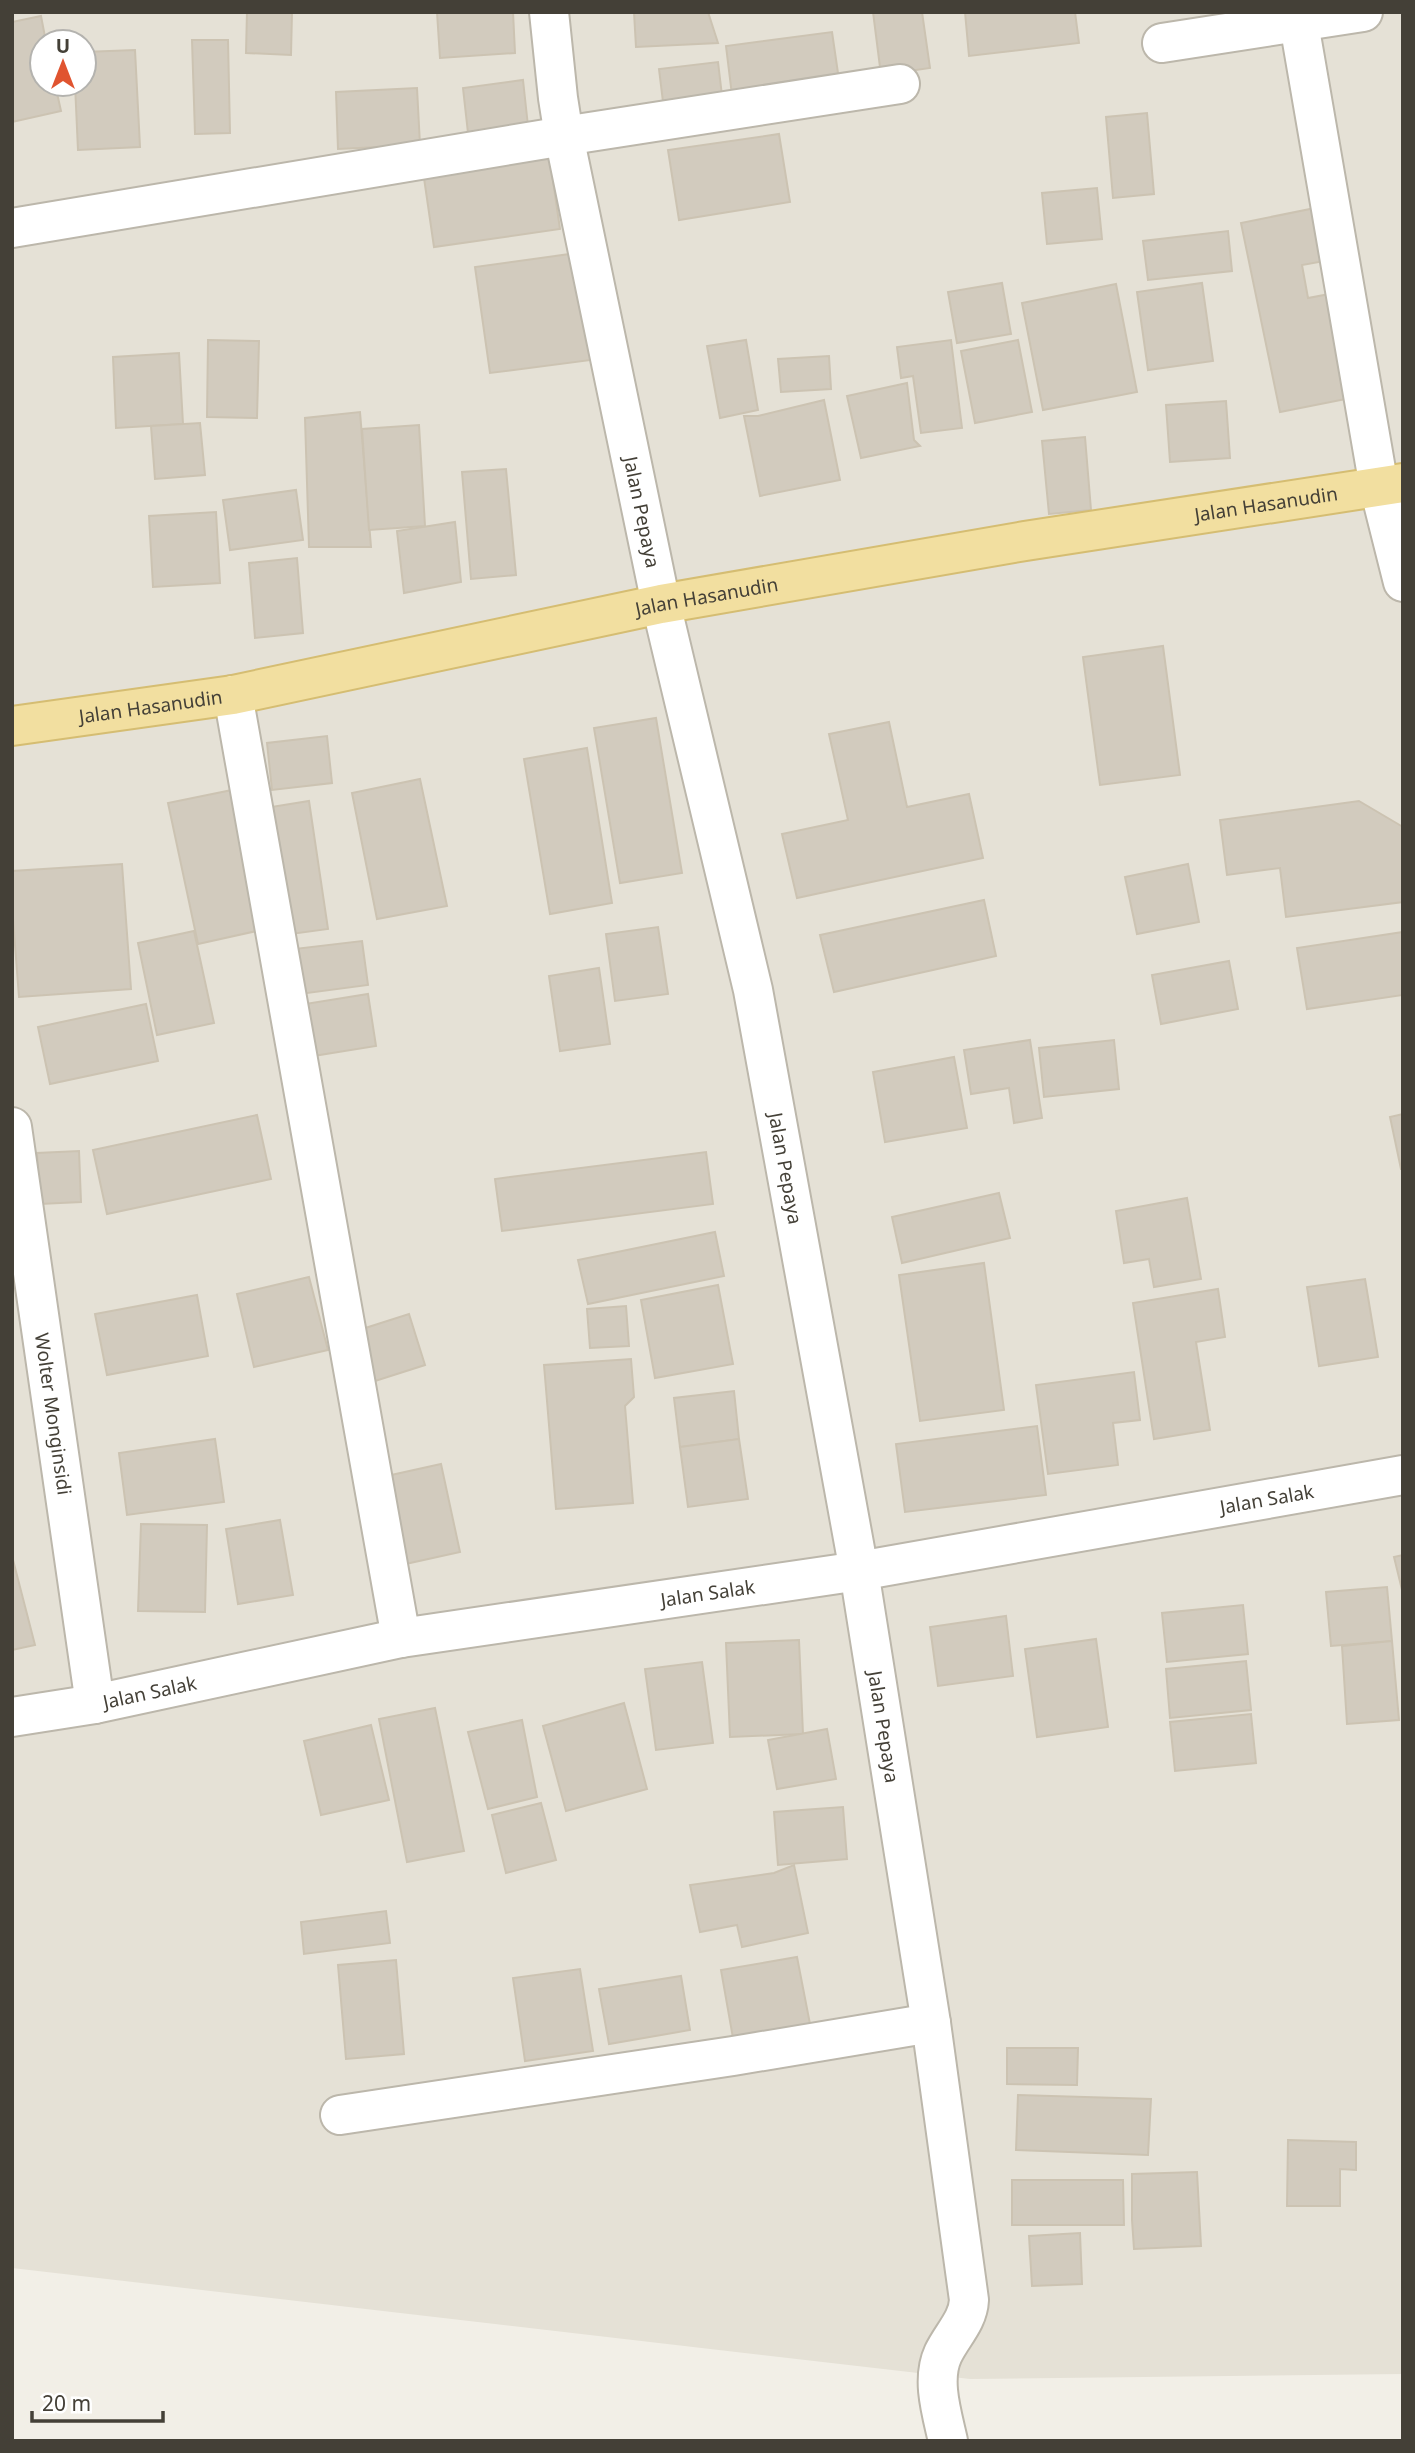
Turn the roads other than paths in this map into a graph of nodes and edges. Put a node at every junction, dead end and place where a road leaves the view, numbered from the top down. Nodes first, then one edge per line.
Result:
1 (549, 12) edge
2 (1363, 12) edge
3 (1298, 18) edge
4 (1162, 43) dead end
5 (900, 84) dead end
6 (564, 136) junction
7 (12, 228) edge
8 (1391, 485) edge
9 (1403, 582) edge
10 (660, 604) junction
11 (233, 695) junction
12 (12, 726) edge
13 (12, 1126) edge
14 (1403, 1475) edge
15 (859, 1571) junction
16 (401, 1638) junction
17 (95, 1704) junction
18 (12, 1717) edge
19 (931, 2023) junction
20 (340, 2115) dead end
21 (948, 2441) edge

1 - 6 street, Jalan Pepaya
2 - 3 street
3 - 4 street
3 - 8 street
5 - 6 street
6 - 7 street
6 - 10 street, Jalan Pepaya
8 - 9 street
8 - 10 main road, Jalan Hasanudin
10 - 11 main road, Jalan Hasanudin
10 - 15 street, Jalan Pepaya
11 - 12 main road, Jalan Hasanudin
11 - 16 street
13 - 17 street, Wolter Monginsidi
14 - 15 street, Jalan Salak
15 - 16 street, Jalan Salak
15 - 19 street, Jalan Pepaya
16 - 17 street, Jalan Salak
17 - 18 street, Jalan Salak
19 - 20 street
19 - 21 street, Jalan Pepaya

